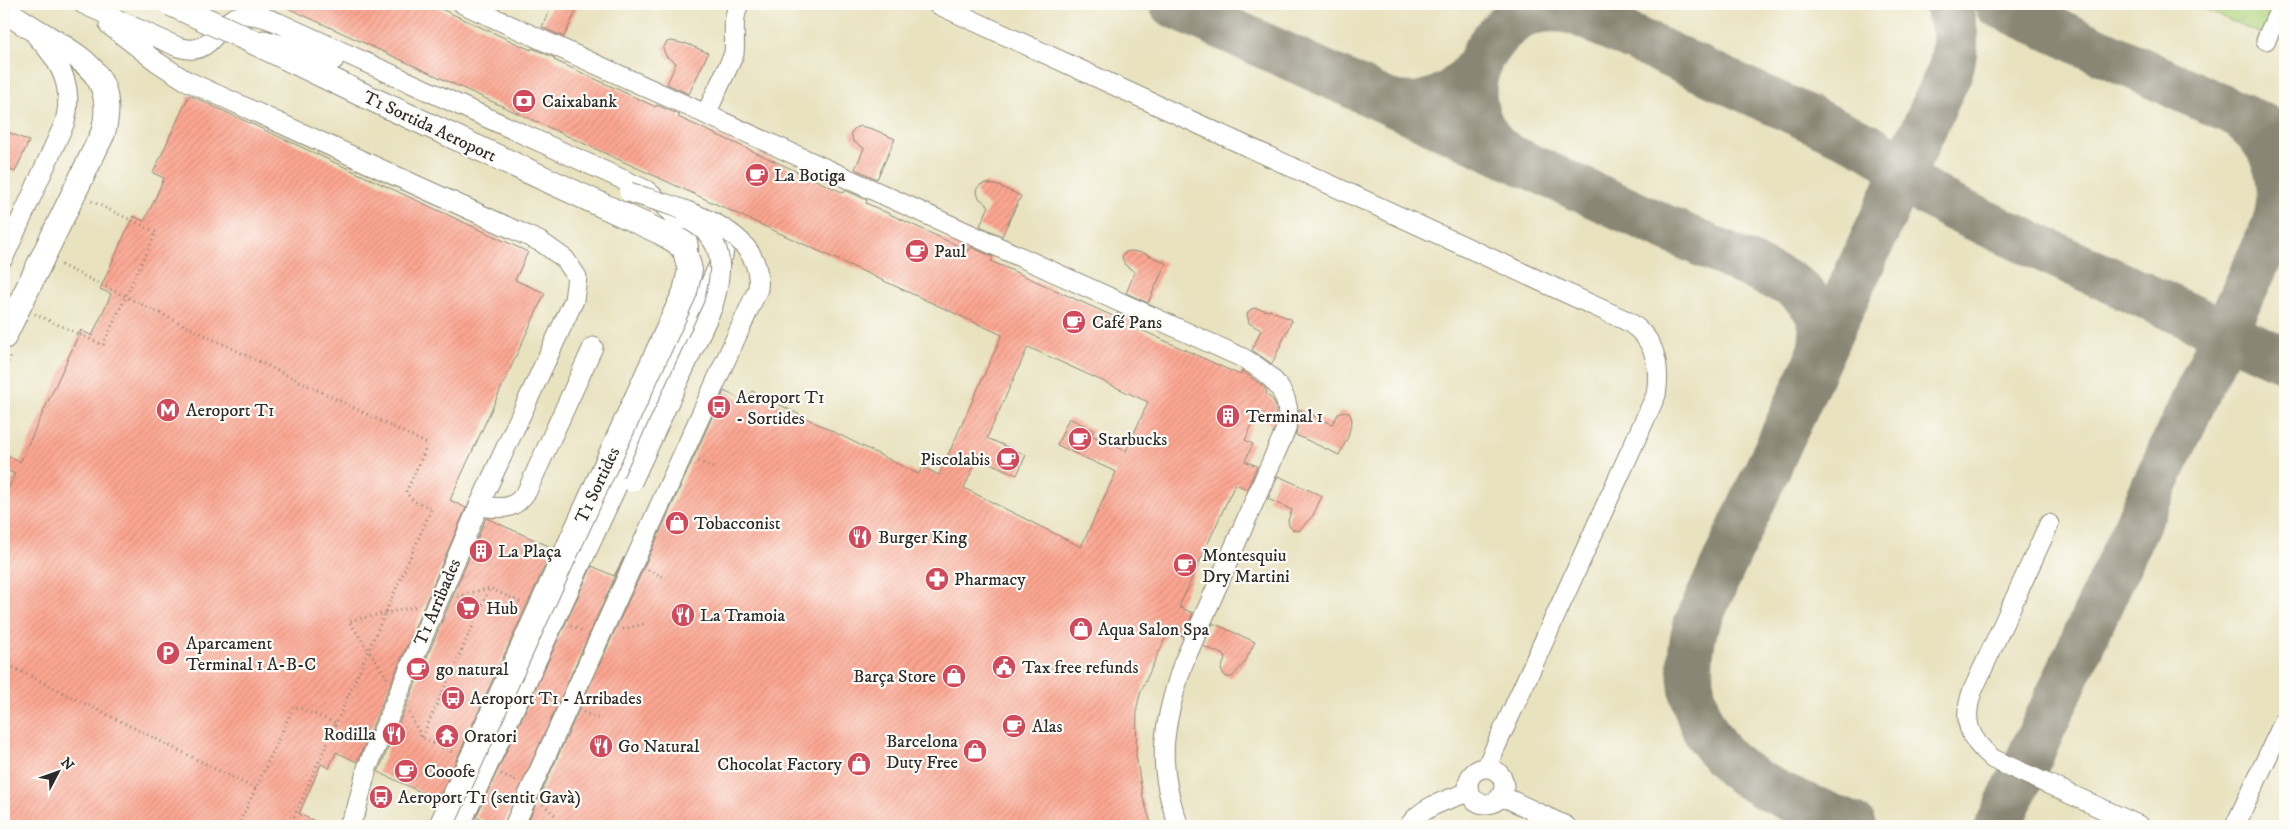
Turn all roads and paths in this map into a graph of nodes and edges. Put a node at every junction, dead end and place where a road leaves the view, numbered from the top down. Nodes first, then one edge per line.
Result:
1 (74, 4) edge
2 (83, 4) edge
3 (171, 4) edge
4 (463, 4) edge
5 (738, 4) edge
6 (937, 4) edge
7 (2282, 4) edge
8 (11, 15) edge
9 (244, 37) junction
10 (2266, 40) dead end
11 (706, 114) junction
12 (637, 191) junction
13 (92, 201) dead end
14 (699, 221) junction
15 (685, 251) joint
16 (4, 257) edge
17 (60, 265) dead end
18 (126, 296) junction
19 (38, 314) dead end
20 (4, 337) edge
21 (593, 348) dead end
22 (632, 482) dead end
23 (478, 506) junction
24 (2049, 524) dead end
25 (490, 588) junction
26 (438, 601) junction
27 (531, 607) junction
28 (566, 624) dead end
29 (584, 632) dead end
30 (4, 662) edge
31 (398, 695) junction
32 (2285, 718) edge
33 (336, 723) junction
34 (422, 738) junction
35 (461, 756) junction
36 (1486, 768) junction
37 (497, 772) dead end
38 (524, 785) dead end
39 (256, 789) junction
40 (1469, 792) junction
41 (1502, 796) junction
42 (2132, 825) edge
43 (238, 826) edge
44 (290, 826) edge
45 (348, 826) edge
46 (428, 826) edge
47 (441, 826) edge
48 (460, 826) edge
49 (514, 826) edge
50 (1179, 826) edge
51 (1409, 826) edge
52 (1566, 826) edge
53 (2235, 826) edge

1 - 23 lane, T1 Arribades
2 - 12 lane
3 - 9 main road, T1 Sortida Aeroport, bridge
4 - 11 lane
5 - 11 lane
6 - 36 lane
7 - 10 lane
8 - 16 lane
8 - 20 main road
9 - 12 lane
9 - 15 main road, T1 Sortida Aeroport
11 - 50 lane
12 - 14 lane, bridge
12 - 27 lane
12 - 48 lane
13 - 18 path
14 - 22 lane, bridge
14 - 49 lane, bridge
15 - 47 main road, T1 Sortides, bridge
17 - 18 path
18 - 19 path
18 - 33 path
21 - 23 lane
23 - 26 lane, T1 Arribades
24 - 42 lane
25 - 26 path
25 - 27 path
25 - 34 path
26 - 31 lane, T1 Arribades
26 - 31 path
27 - 35 lane
28 - 29 path
30 - 39 path
31 - 34 path
31 - 45 lane, T1 Arribades
32 - 53 lane
33 - 39 path
33 - 44 path
34 - 35 path
35 - 46 lane
36 - 40 lane
36 - 41 lane
37 - 38 path
39 - 43 path
40 - 41 lane
40 - 51 lane
41 - 52 lane

